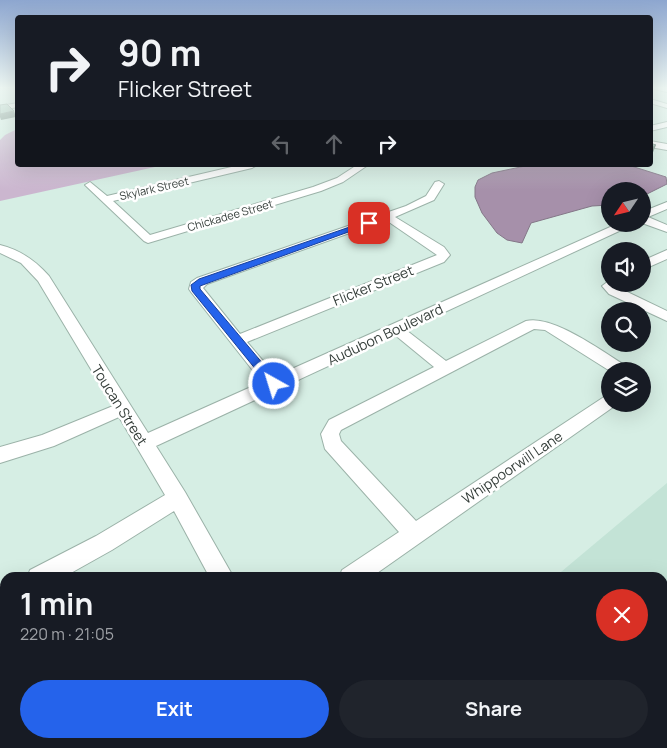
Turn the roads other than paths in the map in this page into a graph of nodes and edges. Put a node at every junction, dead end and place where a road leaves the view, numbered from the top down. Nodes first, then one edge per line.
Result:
1 (667, 124) edge
2 (653, 128) edge
3 (653, 145) edge
4 (667, 147) edge
5 (243, 167) edge
6 (360, 167) edge
7 (438, 184) dead end
8 (90, 185) dead end
9 (106, 199) junction
10 (667, 205) edge
11 (651, 213) edge
12 (388, 217) junction
13 (651, 222) edge
14 (667, 229) edge
15 (608, 232) edge
16 (0, 249) edge
17 (667, 254) edge
18 (651, 262) edge
19 (616, 292) edge
20 (667, 317) edge
21 (396, 329) junction
22 (238, 340) junction
23 (607, 362) edge
24 (445, 368) junction
25 (274, 384) junction
26 (601, 407) edge
27 (122, 409) junction
28 (144, 443) junction
29 (0, 455) edge
30 (178, 498) junction
31 (414, 534) junction
32 (49, 572) edge
33 (221, 572) edge
34 (359, 572) edge

1 - 2 street
3 - 4 street
5 - 9 street, Skylark Street
6 - 9 street, Chickadee Street
7 - 12 street
8 - 9 street, Skylark Street
10 - 11 street
12 - 22 street
12 - 22 street, Flicker Street
13 - 14 street
15 - 21 street, Audubon Boulevard
16 - 27 street, Toucan Street
17 - 18 street
19 - 20 street
21 - 24 street
21 - 25 street, Audubon Boulevard
22 - 25 street
23 - 24 street
24 - 31 street
25 - 28 street, Audubon Boulevard
26 - 31 street, Whippoorwill Lane
27 - 28 street, Toucan Street
27 - 29 street
28 - 30 street, Toucan Street
30 - 32 street
30 - 33 street, Toucan Street
31 - 34 street, Whippoorwill Lane

